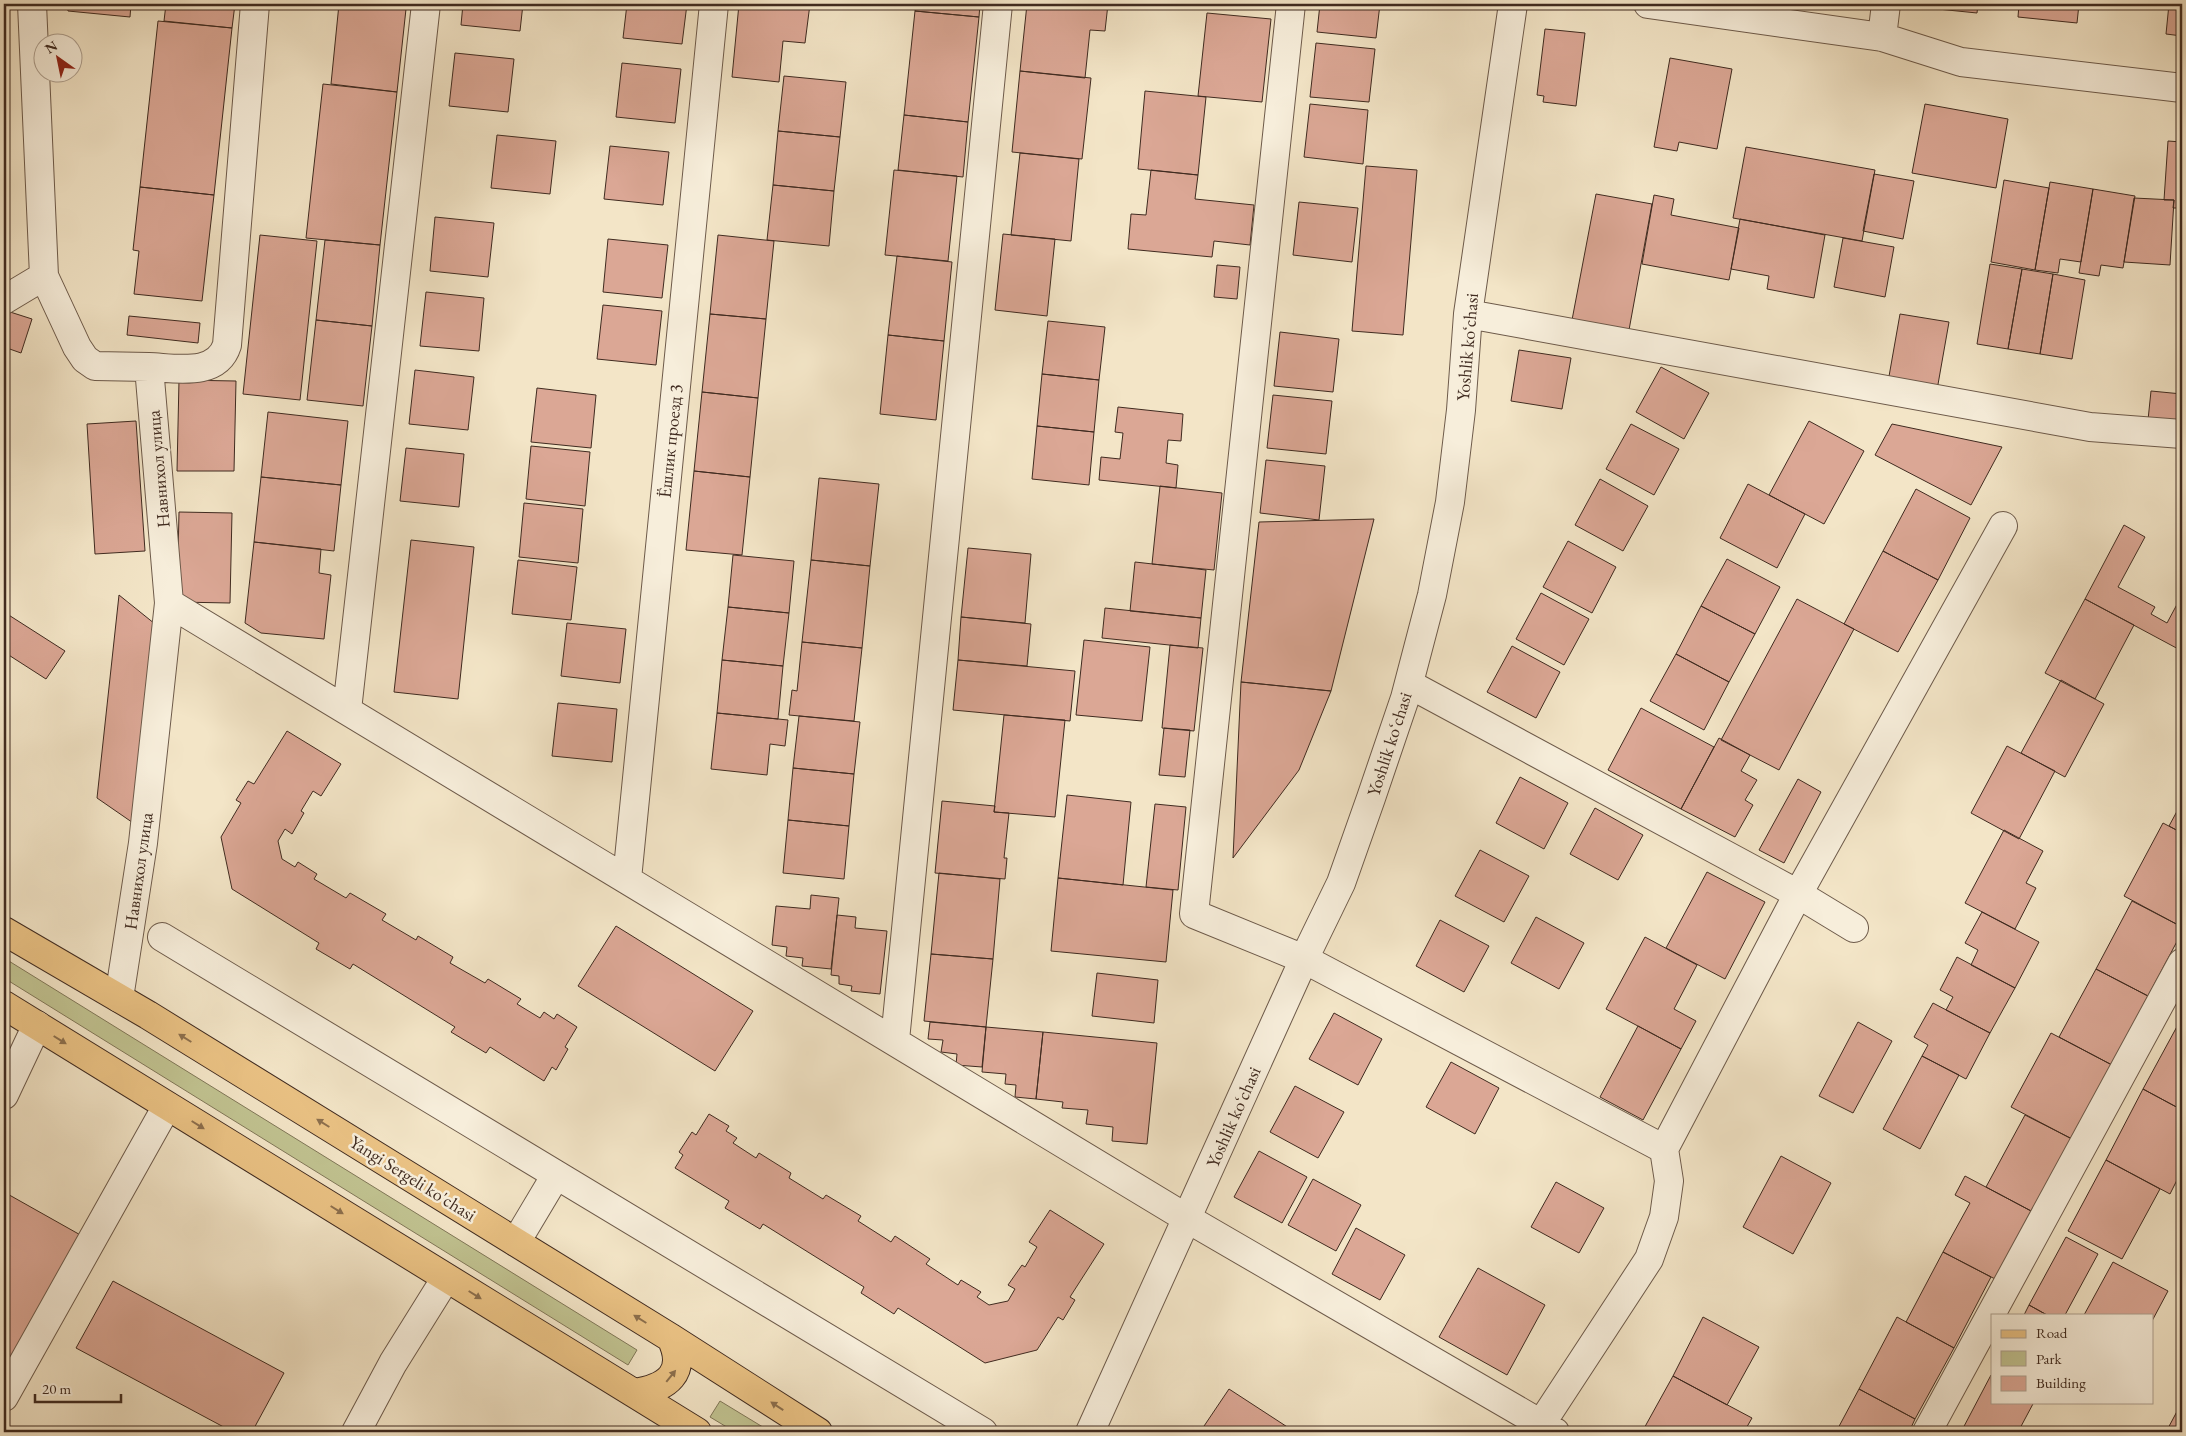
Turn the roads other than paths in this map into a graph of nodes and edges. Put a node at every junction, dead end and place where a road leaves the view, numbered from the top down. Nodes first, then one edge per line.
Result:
1 (32, 4) edge
2 (255, 4) edge
3 (426, 4) edge
4 (714, 4) edge
5 (998, 4) edge
6 (1291, 4) edge
7 (1513, 4) edge
8 (1648, 4) edge
9 (1886, 4) edge
10 (1882, 37) junction
11 (2182, 88) edge
12 (44, 276) junction
13 (4, 300) edge
14 (1468, 314) junction
15 (149, 368) junction
16 (2182, 434) edge
17 (2003, 526) dead end
18 (169, 603) junction
19 (1409, 684) junction
20 (347, 710) junction
21 (627, 879) junction
22 (1798, 894) junction
23 (1854, 928) dead end
24 (4, 931) edge
25 (162, 937) dead end
26 (1304, 959) junction
27 (2182, 964) edge
28 (119, 998) junction
29 (4, 1005) edge
30 (37, 1026) junction
31 (895, 1040) junction
32 (4, 1094) edge
33 (166, 1106) junction
34 (1664, 1149) junction
35 (556, 1175) junction
36 (1188, 1219) junction
37 (516, 1242) junction
38 (446, 1278) junction
39 (671, 1338) junction
40 (634, 1393) junction
41 (4, 1397) edge
42 (1548, 1428) edge
43 (356, 1432) edge
44 (698, 1432) edge
45 (818, 1432) edge
46 (983, 1432) edge
47 (1090, 1432) edge
48 (1926, 1432) edge

1 - 12 street
2 - 15 street
3 - 20 street
4 - 21 street, Ёшлик проезд 3
5 - 31 street
6 - 26 street
7 - 14 street, Yoshlik koʻchasi
8 - 10 street
9 - 10 street
10 - 11 street
12 - 13 street
12 - 15 street
14 - 16 street
14 - 19 street, Yoshlik koʻchasi
15 - 18 street, Навнихол улица
17 - 22 street
18 - 20 street
18 - 28 street, Навнихол улица
19 - 22 street
19 - 26 street, Yoshlik koʻchasi
20 - 21 street
21 - 31 street
22 - 23 street
22 - 34 street
24 - 28 main road, Yangi Sergeli ko'chasi
25 - 35 street
26 - 34 street
26 - 36 street, Yoshlik koʻchasi
27 - 48 street
37 -> 28 main road, Yangi Sergeli ko'chasi
29 - 30 main road
30 - 32 street
30 -> 33 main road
31 - 36 street
33 -> 38 main road
33 - 41 street
34 - 42 street
35 - 37 street
35 - 46 street
36 - 42 street
36 - 47 street, Yoshlik koʻchasi
39 -> 37 main road, Yangi Sergeli ko'chasi
38 -> 40 main road
38 - 43 street
40 -> 39 main road
45 -> 39 main road, Yangi Sergeli ko'chasi
40 - 44 main road

